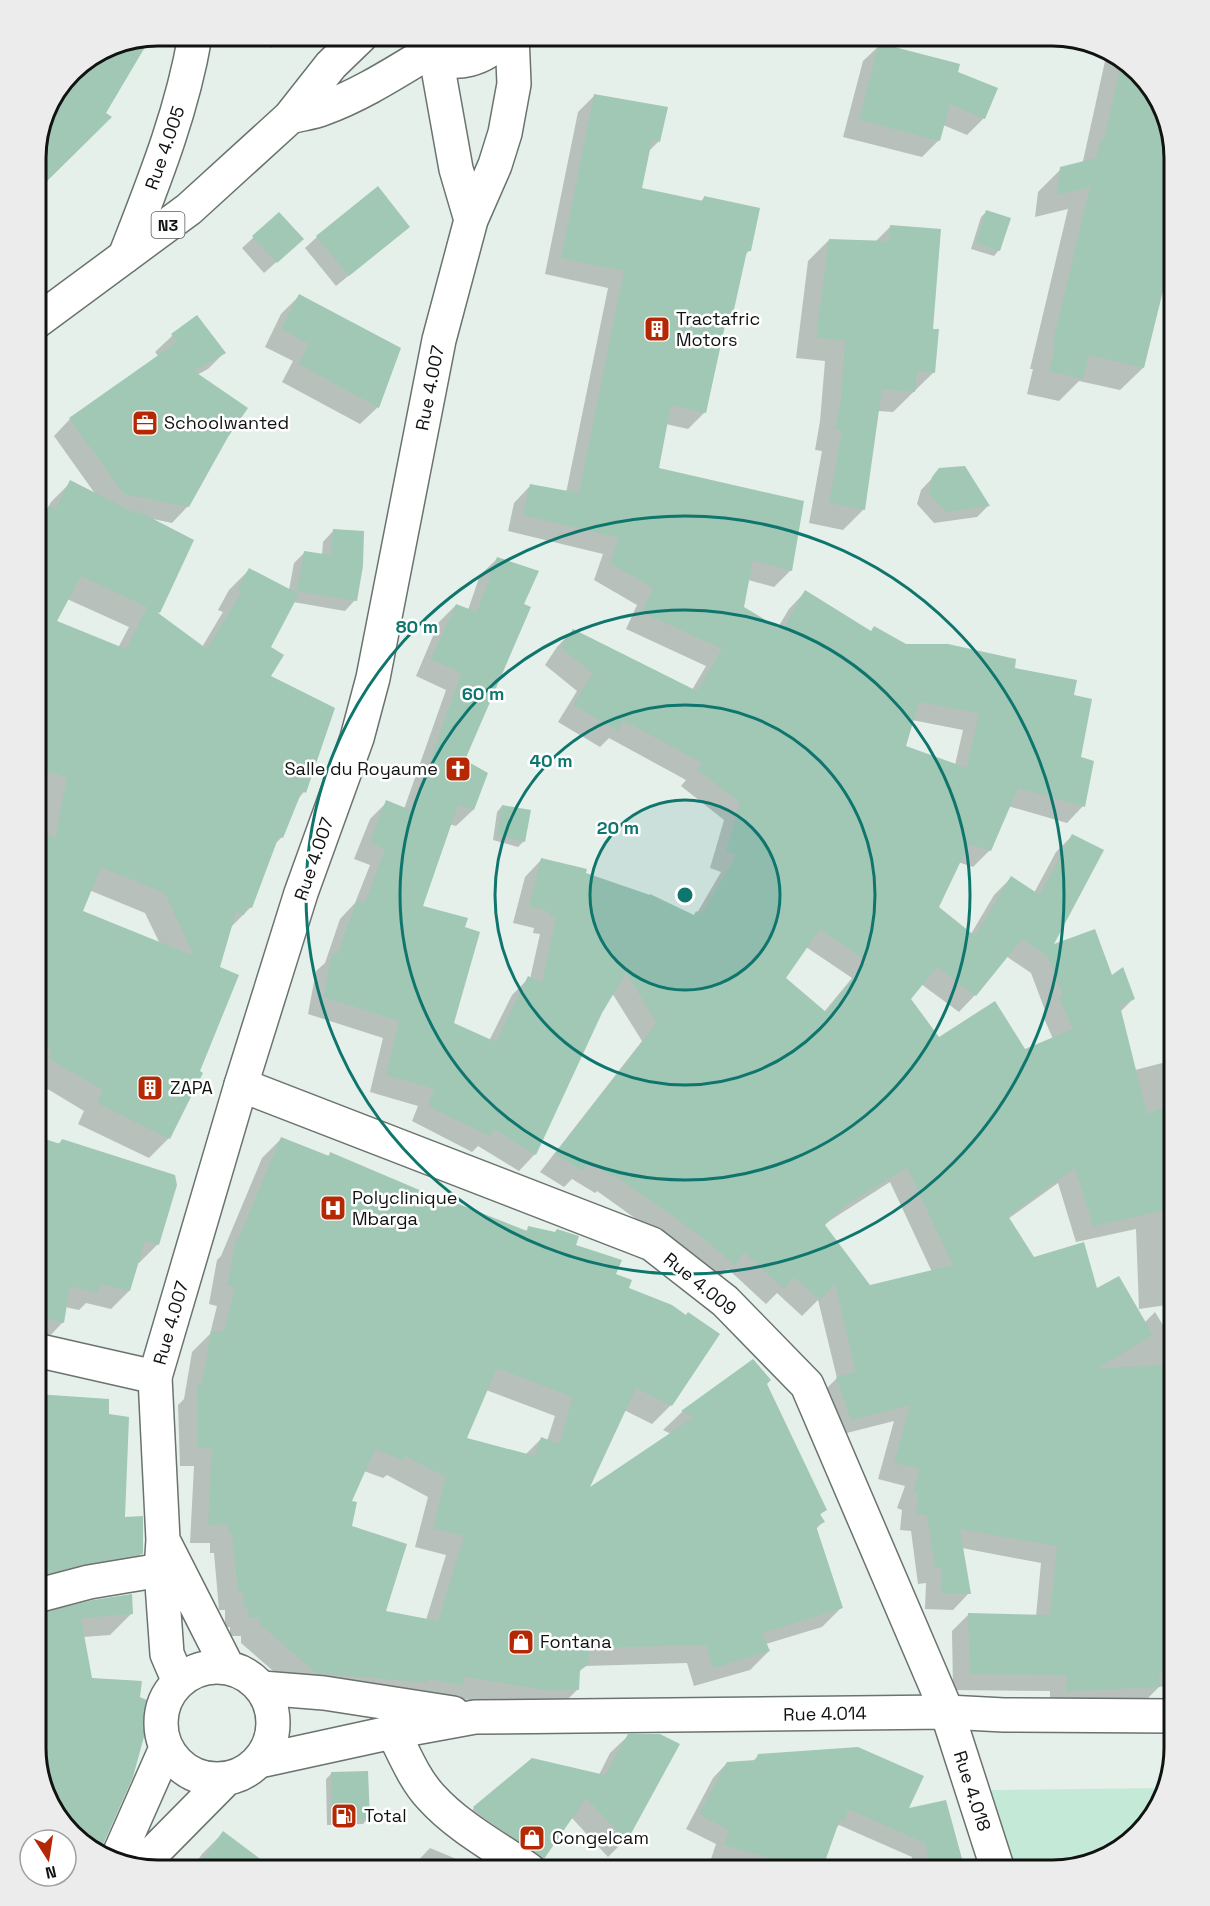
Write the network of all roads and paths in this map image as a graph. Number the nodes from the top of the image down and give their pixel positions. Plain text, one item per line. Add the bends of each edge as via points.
1 (193, 46) edge
2 (350, 46) edge
3 (494, 46) edge
4 (512, 46) edge
5 (431, 48) edge
6 (290, 117) junction
7 (471, 220) junction
8 (125, 256) junction
9 (47, 314) edge
10 (241, 1084) junction
11 (46, 1352) edge
12 (155, 1377) junction
13 (162, 1555) junction
14 (46, 1593) edge
15 (228, 1668) junction
16 (179, 1682) junction
17 (262, 1688) junction
18 (946, 1712) junction
19 (1164, 1716) edge
20 (475, 1717) junction
21 (393, 1732) junction
22 (166, 1748) junction
23 (260, 1761) junction
24 (225, 1780) junction
25 (119, 1853) edge
26 (147, 1859) edge
27 (514, 1859) edge
28 (995, 1860) edge

1 - 8 main road, Rue 4.005 via 171,135
2 - 6 main road, N3
3 - 5 main road via 474,59 458,62 446,61
4 - 7 main road, Rue 4.007 via 514,84 505,133
5 - 6 main road via 388,78 321,110
5 - 7 main road via 456,169
6 - 8 main road, N3 via 189,210
7 - 10 main road, Rue 4.007 via 439,340 373,678 357,738 301,893
8 - 9 main road, N3
10 - 12 main road, Rue 4.007
10 - 18 main road, Rue 4.009 via 652,1244 725,1301 807,1385
11 - 12 main road
12 - 13 main road, Rue 4.007
13 - 14 main road
13 - 15 main road
13 - 16 main road, Rue 4.007 via 167,1654
15 - 16 main road via 211,1667
15 - 17 main road via 247,1675
16 - 22 main road via 162,1713
17 - 20 main road via 324,1692
17 - 23 main road via 271,1705 274,1725 270,1744
18 - 19 main road, Rue 4.014
18 - 20 main road, Rue 4.014
18 - 28 main road, Rue 4.018
20 - 21 main road
21 - 23 main road
21 - 27 main road via 430,1796 453,1818
22 - 24 main road via 190,1773
22 - 25 main road
23 - 24 main road via 244,1774
24 - 26 main road

